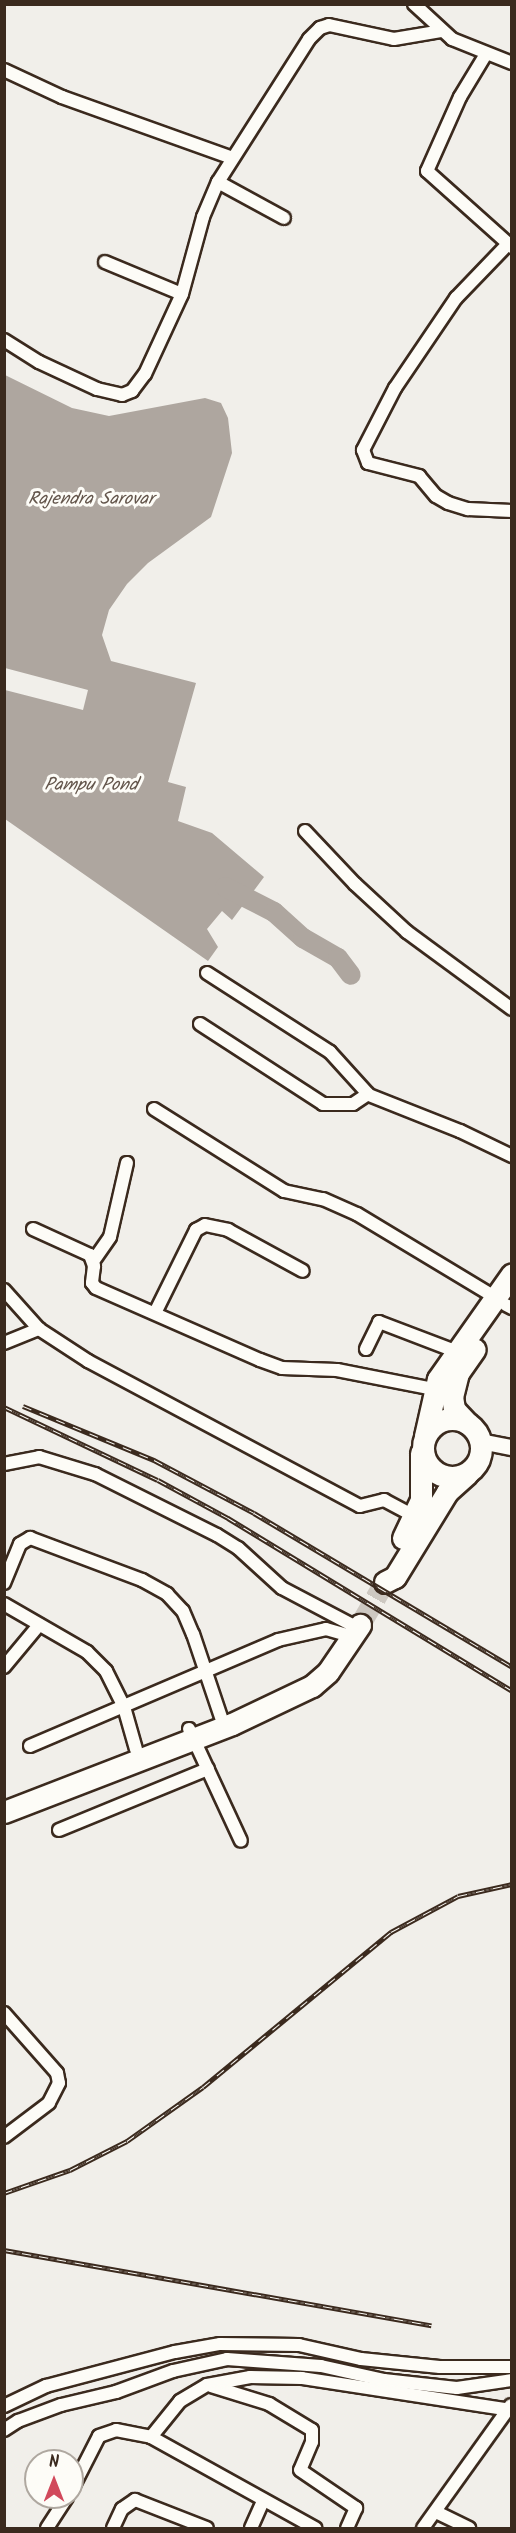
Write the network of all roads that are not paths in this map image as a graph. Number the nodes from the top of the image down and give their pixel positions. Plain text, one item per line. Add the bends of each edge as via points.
1 (414, 4) edge
2 (442, 32) junction
3 (486, 54) junction
4 (512, 63) edge
5 (4, 70) edge
6 (232, 158) junction
7 (218, 182) junction
8 (284, 218) dead end
9 (510, 246) edge
10 (105, 262) dead end
11 (182, 294) junction
12 (4, 340) edge
13 (512, 511) edge
14 (305, 831) dead end
15 (207, 973) dead end
16 (512, 1009) edge
17 (200, 1024) dead end
18 (368, 1094) junction
19 (154, 1109) dead end
20 (512, 1156) edge
21 (127, 1163) dead end
22 (33, 1229) dead end
23 (94, 1260) junction
24 (303, 1271) dead end
25 (512, 1274) edge
26 (4, 1290) edge
27 (506, 1302) edge
28 (155, 1313) junction
29 (39, 1329) junction
30 (4, 1343) edge
31 (366, 1349) dead end
32 (455, 1351) junction
33 (434, 1389) junction
34 (467, 1423) junction
35 (480, 1441) junction
36 (423, 1443) junction
37 (512, 1447) edge
38 (4, 1464) edge
39 (473, 1468) junction
40 (414, 1516) junction
41 (4, 1583) edge
42 (4, 1604) edge
43 (39, 1625) junction
44 (357, 1630) junction
45 (4, 1667) edge
46 (206, 1670) junction
47 (328, 1672) junction
48 (124, 1707) junction
49 (221, 1717) junction
50 (191, 1734) junction
51 (30, 1746) dead end
52 (136, 1749) junction
53 (207, 1769) junction
54 (30, 1797) junction
55 (4, 1801) edge
56 (4, 1812) edge
57 (59, 1830) dead end
58 (241, 1841) dead end
59 (4, 2013) edge
60 (4, 2137) edge
61 (512, 2367) edge
62 (512, 2380) edge
63 (207, 2385) junction
64 (4, 2406) edge
65 (510, 2407) edge
66 (4, 2430) edge
67 (151, 2437) junction
68 (84, 2465) edge
69 (263, 2501) junction
70 (60, 2509) edge
71 (436, 2512) junction
72 (47, 2529) edge
73 (113, 2529) edge
74 (207, 2529) edge
75 (252, 2529) edge
76 (315, 2529) edge
77 (347, 2529) edge
78 (423, 2529) edge
79 (469, 2529) edge

1 - 2 street
2 - 3 street
2 - 6 street via 394,39 329,25 320,28
3 - 4 street
3 - 9 street via 460,97 427,171
5 - 6 street via 62,97
6 - 7 street
7 - 8 street
7 - 11 street via 203,217
9 - 13 street via 456,298 395,388 363,450 368,463 419,476 447,503 468,509
10 - 11 street
11 - 12 street via 138,386 122,395 39,362
14 - 16 street via 407,932
15 - 18 street via 330,1052
17 - 18 street via 323,1104 353,1104
18 - 20 street
19 - 27 street via 284,1191 323,1199 357,1214
21 - 23 street via 110,1237
22 - 23 street
23 - 28 street via 92,1283 96,1288
24 - 28 street via 228,1230 205,1226 196,1230
25 - 27 highway
26 - 29 street
27 - 32 highway
27 - 34 highway via 455,1381 453,1404
28 - 33 street via 282,1368 337,1370
29 - 30 street
29 - 40 street via 88,1361 360,1506 384,1500
31 - 32 street via 379,1322
32 - 33 highway
33 - 36 highway
34 - 35 highway
34 - 36 highway via 454,1419 440,1421
35 - 37 street
35 - 39 highway via 480,1456
36 - 39 highway via 427,1464 438,1474 460,1476
36 - 40 highway via 421,1500
38 - 44 street via 39,1457 95,1474 217,1535 238,1548 282,1588
39 - 40 highway via 447,1492 395,1577 384,1583 386,1571
41 - 46 street via 20,1544 30,1539 142,1580 167,1594 183,1611
42 - 43 street
43 - 45 street
43 - 48 street via 94,1658 106,1671
44 - 46 street via 306,1631
44 - 47 highway
46 - 48 street
46 - 49 street
47 - 49 highway
47 - 50 highway via 312,1686 265,1710
48 - 51 street
48 - 52 street
49 - 50 highway
50 - 52 highway
50 - 53 street
50 - 54 highway
52 - 54 highway
53 - 57 street
53 - 58 street
54 - 55 highway
54 - 56 highway
59 - 60 street via 57,2073 59,2083 49,2103
61 - 64 street via 440,2367 362,2359 299,2345 220,2344 46,2386
62 - 66 street via 457,2388 384,2380 281,2361 227,2359 61,2404
63 - 65 street via 250,2377 302,2378
63 - 67 street via 180,2401
63 - 77 street via 269,2404 312,2430 312,2442 300,2470 356,2508
65 - 71 street
67 - 68 street via 116,2430 99,2436
67 - 69 street
69 - 75 street
69 - 76 street
70 - 72 street
71 - 78 street
71 - 79 street
73 - 74 street via 122,2509 135,2500

